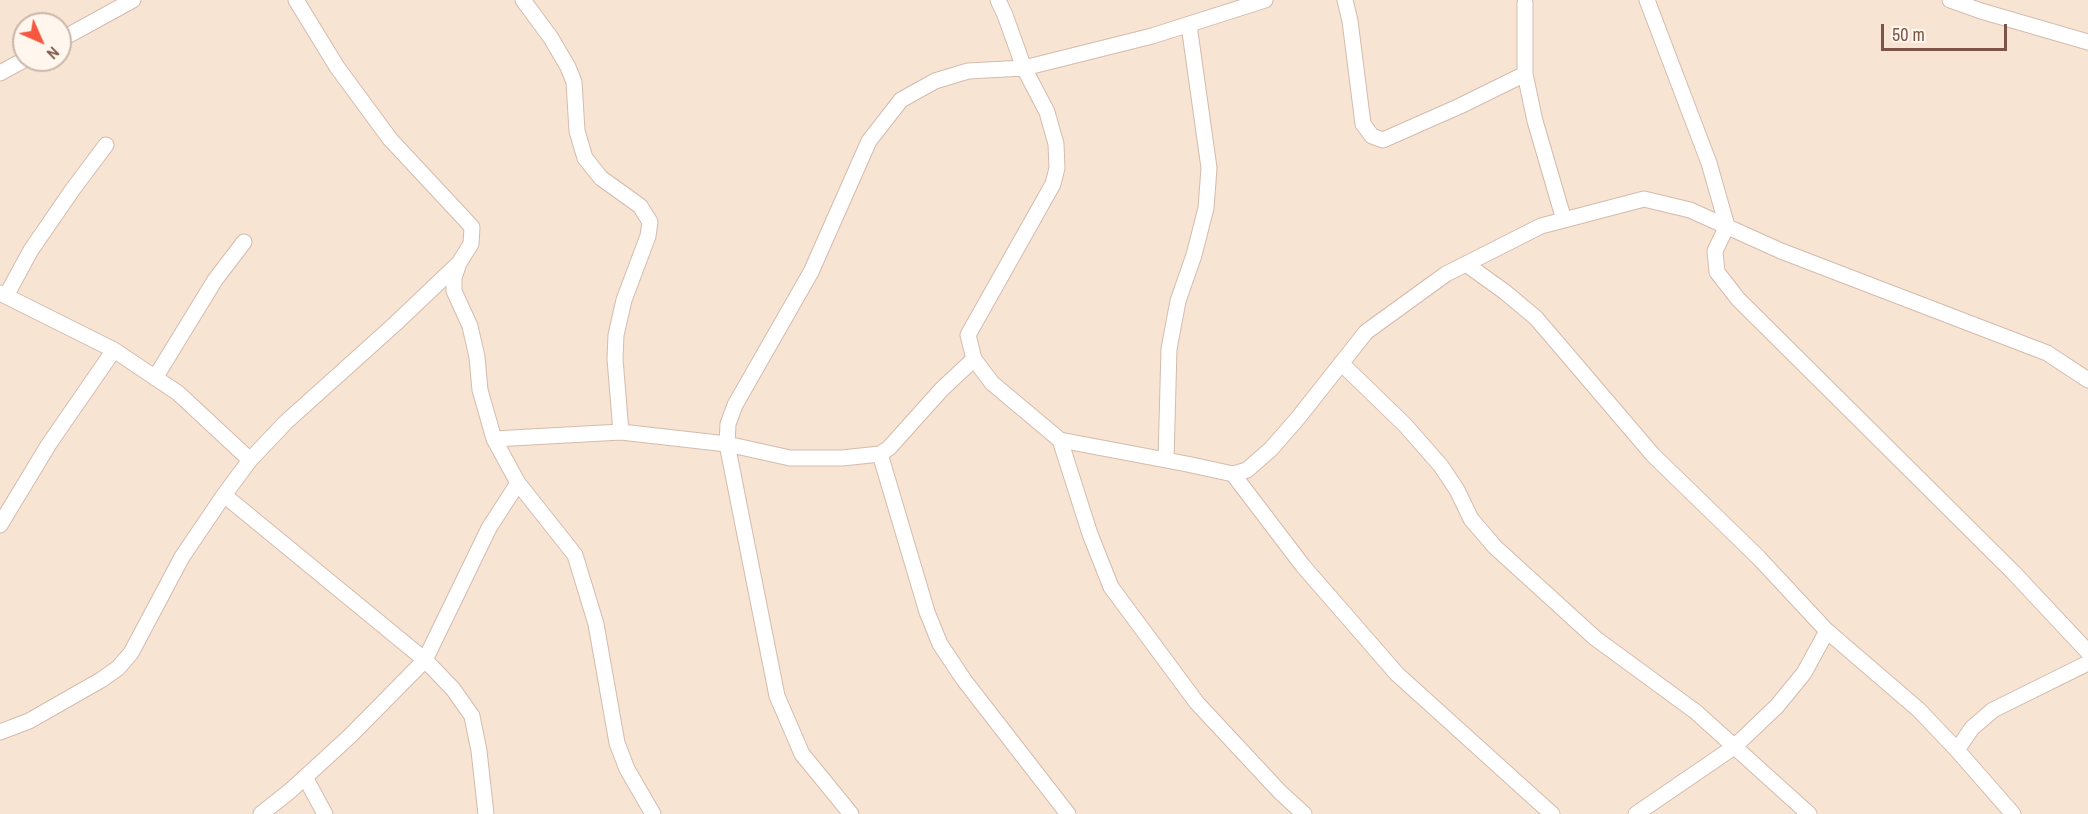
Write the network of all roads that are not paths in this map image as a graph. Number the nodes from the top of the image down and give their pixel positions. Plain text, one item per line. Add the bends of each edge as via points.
1 (133, 0) edge
2 (296, 0) edge
3 (523, 0) edge
4 (998, 0) edge
5 (1265, 0) edge
6 (1345, 0) edge
7 (1647, 0) edge
8 (1950, 0) edge
9 (1525, 3) dead end
10 (1189, 24) junction
11 (72, 33) edge
12 (2088, 42) edge
13 (1024, 68) junction
14 (1525, 74) junction
15 (106, 145) dead end
16 (1564, 220) junction
17 (1727, 226) junction
18 (244, 242) dead end
19 (459, 263) junction
20 (1466, 264) junction
21 (3, 294) edge
22 (114, 350) junction
23 (974, 359) junction
24 (1341, 363) junction
25 (155, 378) junction
26 (2088, 380) edge
27 (621, 432) junction
28 (494, 439) junction
29 (1060, 440) junction
30 (727, 444) junction
31 (880, 454) junction
32 (250, 459) junction
33 (1166, 459) junction
34 (1233, 474) junction
35 (518, 483) junction
36 (224, 495) junction
37 (0, 525) edge
38 (1827, 631) junction
39 (2088, 652) edge
40 (425, 660) junction
41 (2088, 663) edge
42 (0, 732) edge
43 (1734, 747) junction
44 (1957, 750) junction
45 (305, 777) junction
46 (261, 814) edge
47 (325, 814) edge
48 (486, 814) edge
49 (653, 814) edge
50 (851, 814) edge
51 (1068, 814) edge
52 (1304, 814) edge
53 (1552, 814) edge
54 (1636, 814) edge
55 (1809, 814) edge
56 (2013, 814) edge

1 - 11 street
2 - 19 street via 337,68 390,140 472,227 471,244
3 - 27 street via 551,38 574,82 577,131 585,158 601,178 640,206 650,222 616,334
4 - 13 street
5 - 10 street
6 - 14 street via 1363,124 1372,136 1383,140
7 - 17 street via 1709,163
8 - 12 street
9 - 14 street
10 - 13 street
10 - 33 street via 1209,168 1206,208 1178,301 1169,349
13 - 23 street via 1047,112 1056,144 1057,168 1053,184 968,335
13 - 30 street via 968,71 935,81 901,100 869,141 811,272 735,405 728,424
14 - 16 street
15 - 21 street
16 - 17 street via 1644,199 1690,210
16 - 20 street via 1541,226
17 - 26 street via 1812,263 2047,352
17 - 39 street via 1715,251 1716,272 1738,299 2013,572
18 - 25 street via 215,280
19 - 28 street via 454,291 470,326 480,390
19 - 32 street
20 - 24 street via 1366,332
20 - 38 street via 1536,318 1653,455
21 - 22 street
22 - 25 street
22 - 37 street
23 - 29 street via 992,383
23 - 31 street
24 - 34 street via 1271,449 1247,471
24 - 43 street via 1441,466 1471,519 1495,547 1595,638 1696,712
25 - 32 street via 178,393
27 - 28 street
27 - 30 street
28 - 35 street
29 - 33 street
29 - 52 street via 1090,534 1112,586 1197,703
30 - 31 street via 790,458
30 - 50 street via 777,696 802,754
31 - 51 street via 940,644
32 - 36 street
33 - 34 street
34 - 53 street via 1303,566 1397,674
35 - 40 street via 489,528
35 - 49 street via 575,555 596,624 617,743
36 - 40 street
36 - 42 street via 182,557 131,653 118,668 29,721
38 - 43 street via 1804,673 1777,706
38 - 44 street via 1918,710
40 - 45 street
40 - 48 street via 472,716
41 - 44 street via 1993,710
43 - 54 street
43 - 55 street
44 - 56 street
45 - 46 street
45 - 47 street

